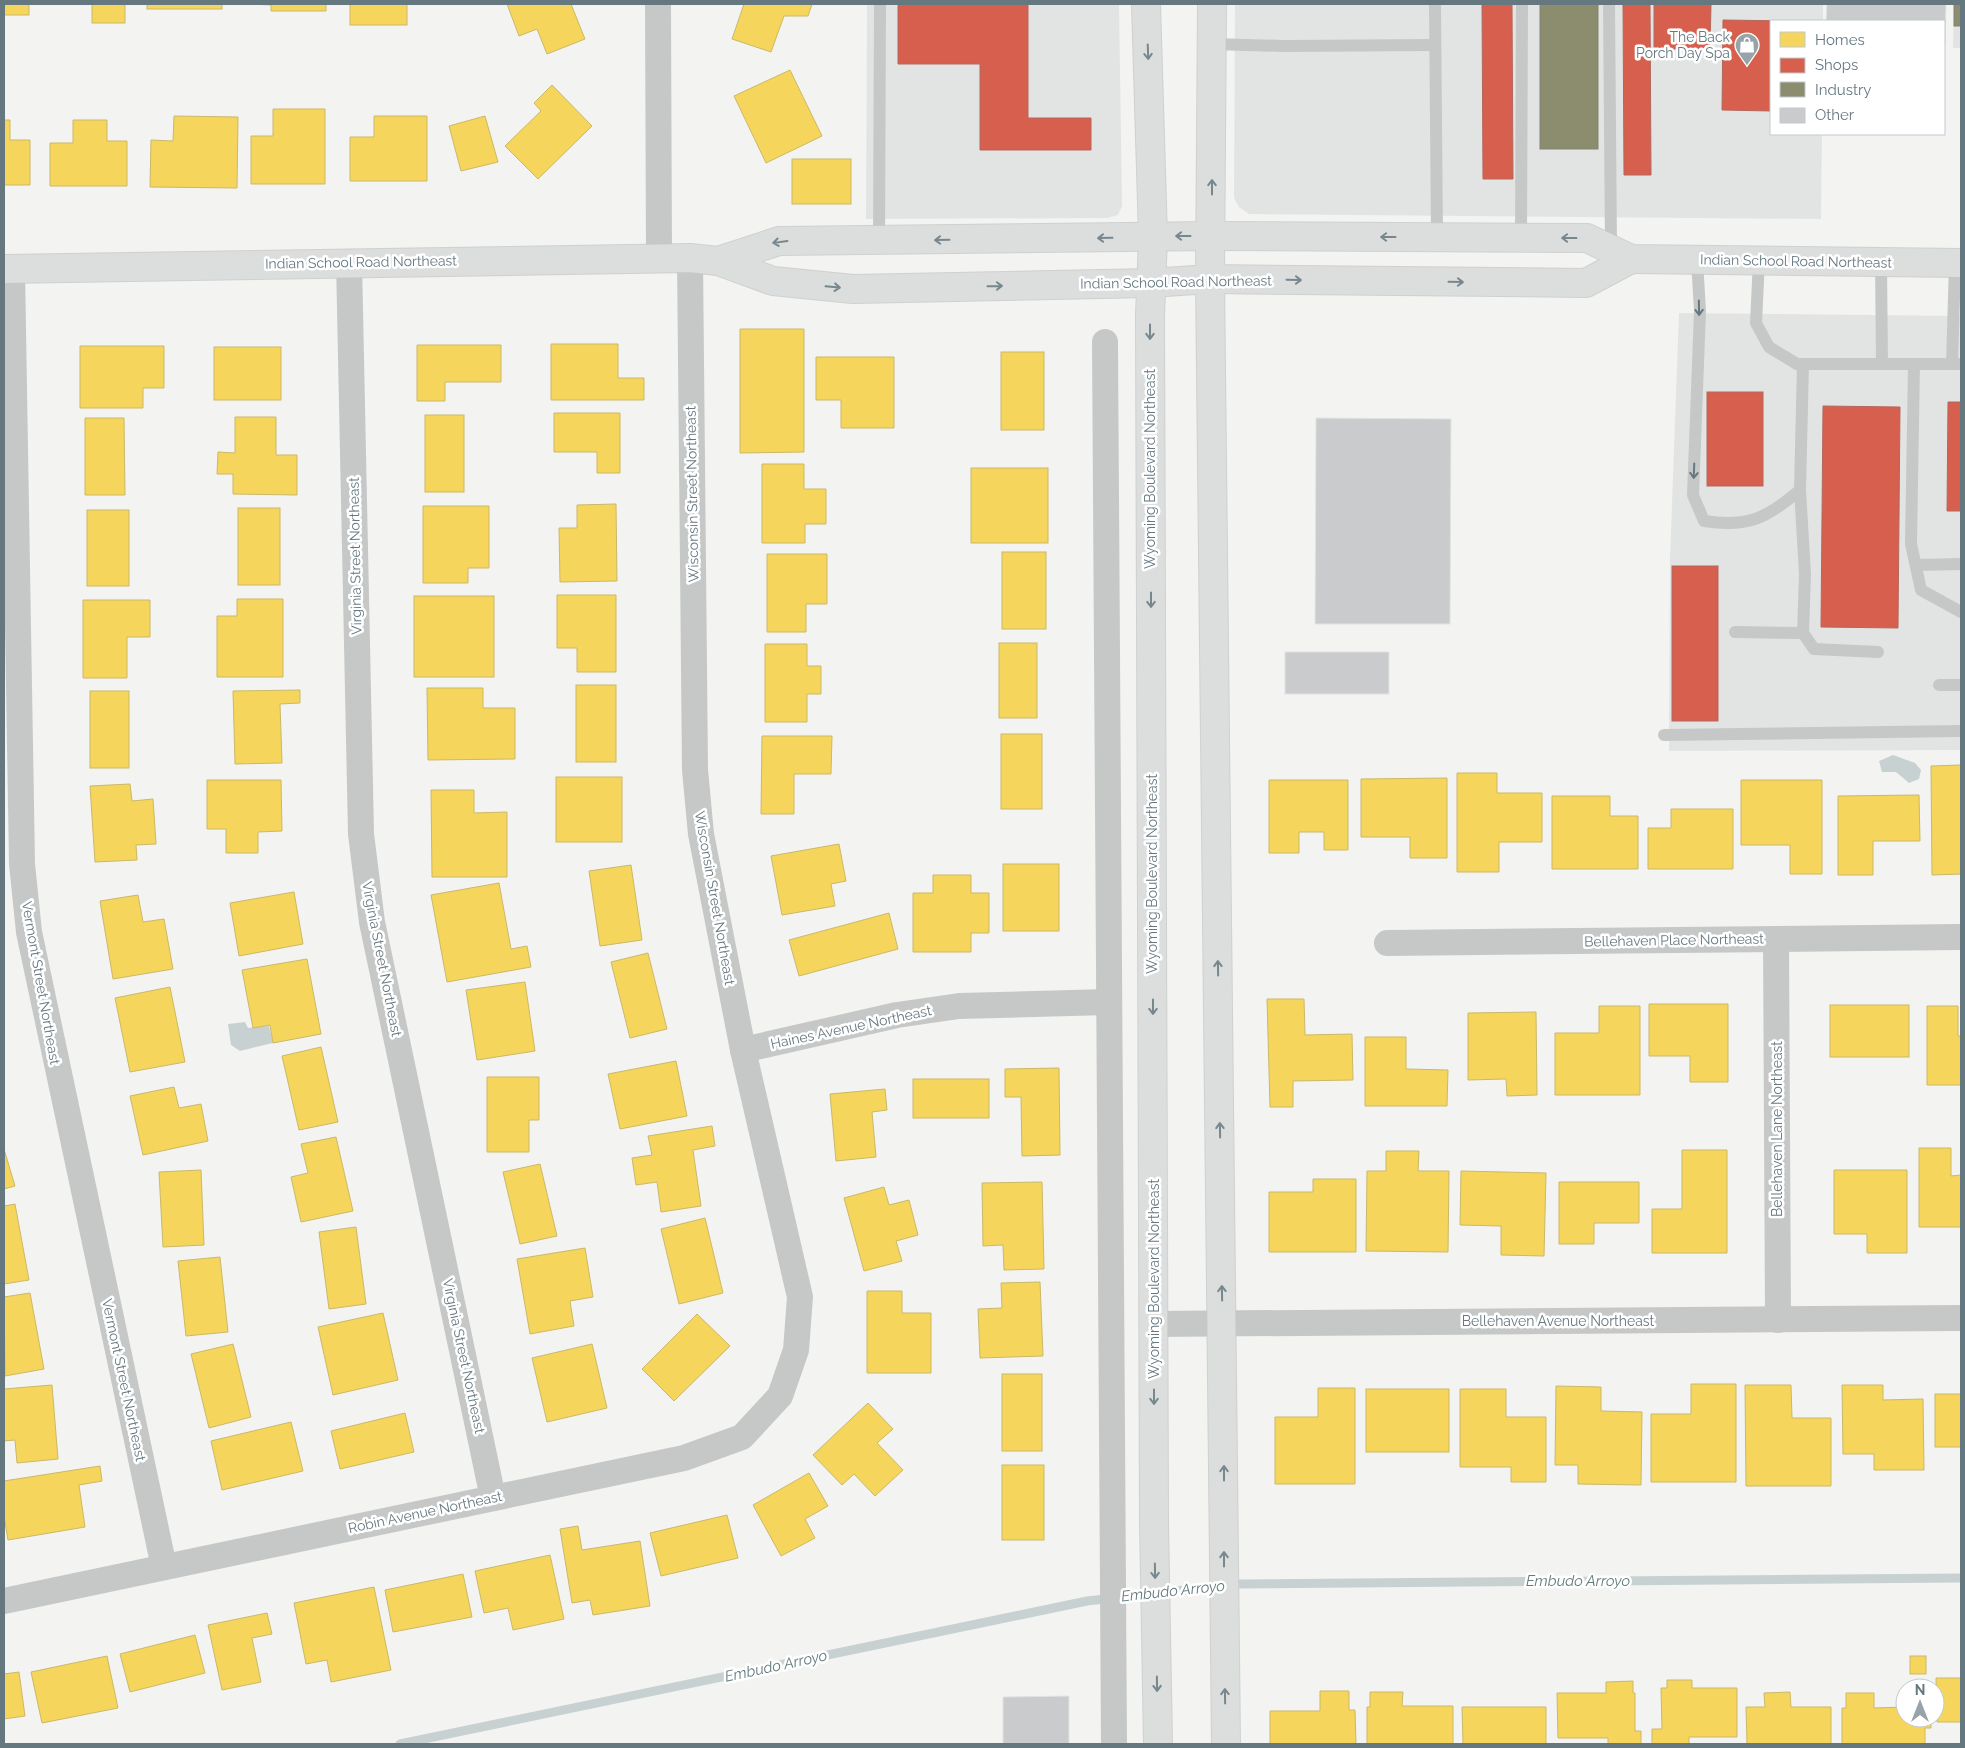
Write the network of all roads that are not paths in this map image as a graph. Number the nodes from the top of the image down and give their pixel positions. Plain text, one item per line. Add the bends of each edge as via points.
1 (658, 4) edge
2 (880, 4) edge
3 (1146, 4) edge
4 (1212, 4) edge
5 (1435, 4) edge
6 (1522, 4) edge
7 (1609, 4) edge
8 (1212, 44) junction
9 (1435, 45) junction
10 (1153, 236) junction
11 (1212, 236) junction
12 (1437, 238) junction
13 (1521, 238) junction
14 (879, 240) junction
15 (1621, 254) junction
16 (658, 258) junction
17 (690, 258) junction
18 (1697, 260) junction
19 (1759, 260) junction
20 (718, 261) junction
21 (349, 262) junction
22 (1881, 262) junction
23 (1958, 263) edge
24 (8, 269) edge
25 (1210, 279) junction
26 (1150, 283) junction
27 (1105, 342) dead end
28 (1803, 364) junction
29 (1882, 364) junction
30 (1914, 364) junction
31 (1957, 364) edge
32 (1800, 490) junction
33 (1961, 564) edge
34 (1916, 565) junction
35 (1961, 612) edge
36 (1735, 632) dead end
37 (1803, 633) junction
38 (1878, 652) dead end
39 (1939, 685) dead end
40 (1961, 686) edge
41 (1961, 731) edge
42 (1664, 735) dead end
43 (1961, 937) edge
44 (1776, 939) junction
45 (1387, 943) dead end
46 (1108, 1002) junction
47 (743, 1050) junction
48 (1961, 1318) edge
49 (1778, 1320) junction
50 (1222, 1322) junction
51 (1154, 1324) junction
52 (796, 1350) joint
53 (493, 1498) junction
54 (164, 1567) junction
55 (4, 1601) edge
56 (1114, 1744) edge
57 (1158, 1744) edge
58 (1226, 1744) edge

1 - 16 street
2 - 14 lane
3 -> 10 main road, Wyoming Boulevard Northeast
4 - 8 main road
5 - 9 lane
6 - 13 lane
7 - 15 lane
8 - 9 lane
11 -> 8 main road
9 - 12 lane
11 -> 10 main road, Indian School Road Northeast
10 -> 14 main road, Indian School Road Northeast
10 - 26 main road, Wyoming Boulevard Northeast
12 -> 11 main road, Indian School Road Northeast
11 - 25 main road
12 - 13 main road, Indian School Road Northeast
15 -> 13 main road, Indian School Road Northeast via 1587,238
14 -> 20 main road, Indian School Road Northeast via 778,241
15 - 18 main road, Indian School Road Northeast
25 -> 15 main road, Indian School Road Northeast via 1586,283
16 - 17 main road, Indian School Road Northeast
16 - 21 main road, Indian School Road Northeast
17 - 20 main road, Indian School Road Northeast
17 - 47 street, Wisconsin Street Northeast via 695,770 701,834
18 - 19 main road, Indian School Road Northeast
18 -> 32 lane via 1700,312 1693,496 1704,521 1730,525 1766,516
19 - 22 main road, Indian School Road Northeast
19 - 28 lane via 1756,323 1769,348
20 -> 26 main road, Indian School Road Northeast via 773,281 853,289
21 - 24 main road, Indian School Road Northeast
21 - 53 street, Virginia Street Northeast via 361,834 372,922
22 - 23 main road, Indian School Road Northeast
22 - 29 lane
23 - 31 lane
24 - 54 street, Vermont Street Northeast via 22,864 29,932
25 - 26 main road, Indian School Road Northeast
50 -> 25 main road
26 -> 51 main road, Wyoming Boulevard Northeast
27 - 46 street
28 - 29 lane
28 - 32 lane
29 - 30 lane
30 - 31 lane
30 - 34 lane via 1911,544
32 - 37 lane via 1805,574
33 - 34 lane
34 - 35 lane via 1921,590
36 - 37 lane
37 - 38 lane via 1814,649
39 - 40 lane
41 - 42 lane
43 - 44 street, Bellehaven Place Northeast
44 - 45 street, Bellehaven Place Northeast
44 - 49 street, Bellehaven Lane Northeast
46 - 47 street, Haines Avenue Northeast via 959,1006 897,1015
46 - 56 street
47 - 52 street, Wisconsin Street Northeast via 800,1297
48 - 49 street, Bellehaven Avenue Northeast
49 - 50 street, Bellehaven Avenue Northeast
50 - 51 street, Bellehaven Avenue Northeast
58 -> 50 main road
51 -> 57 main road, Wyoming Boulevard Northeast
52 - 53 street, Robin Avenue Northeast via 780,1396 742,1437 684,1458
53 - 54 street, Robin Avenue Northeast
54 - 55 street, Robin Avenue Northeast

